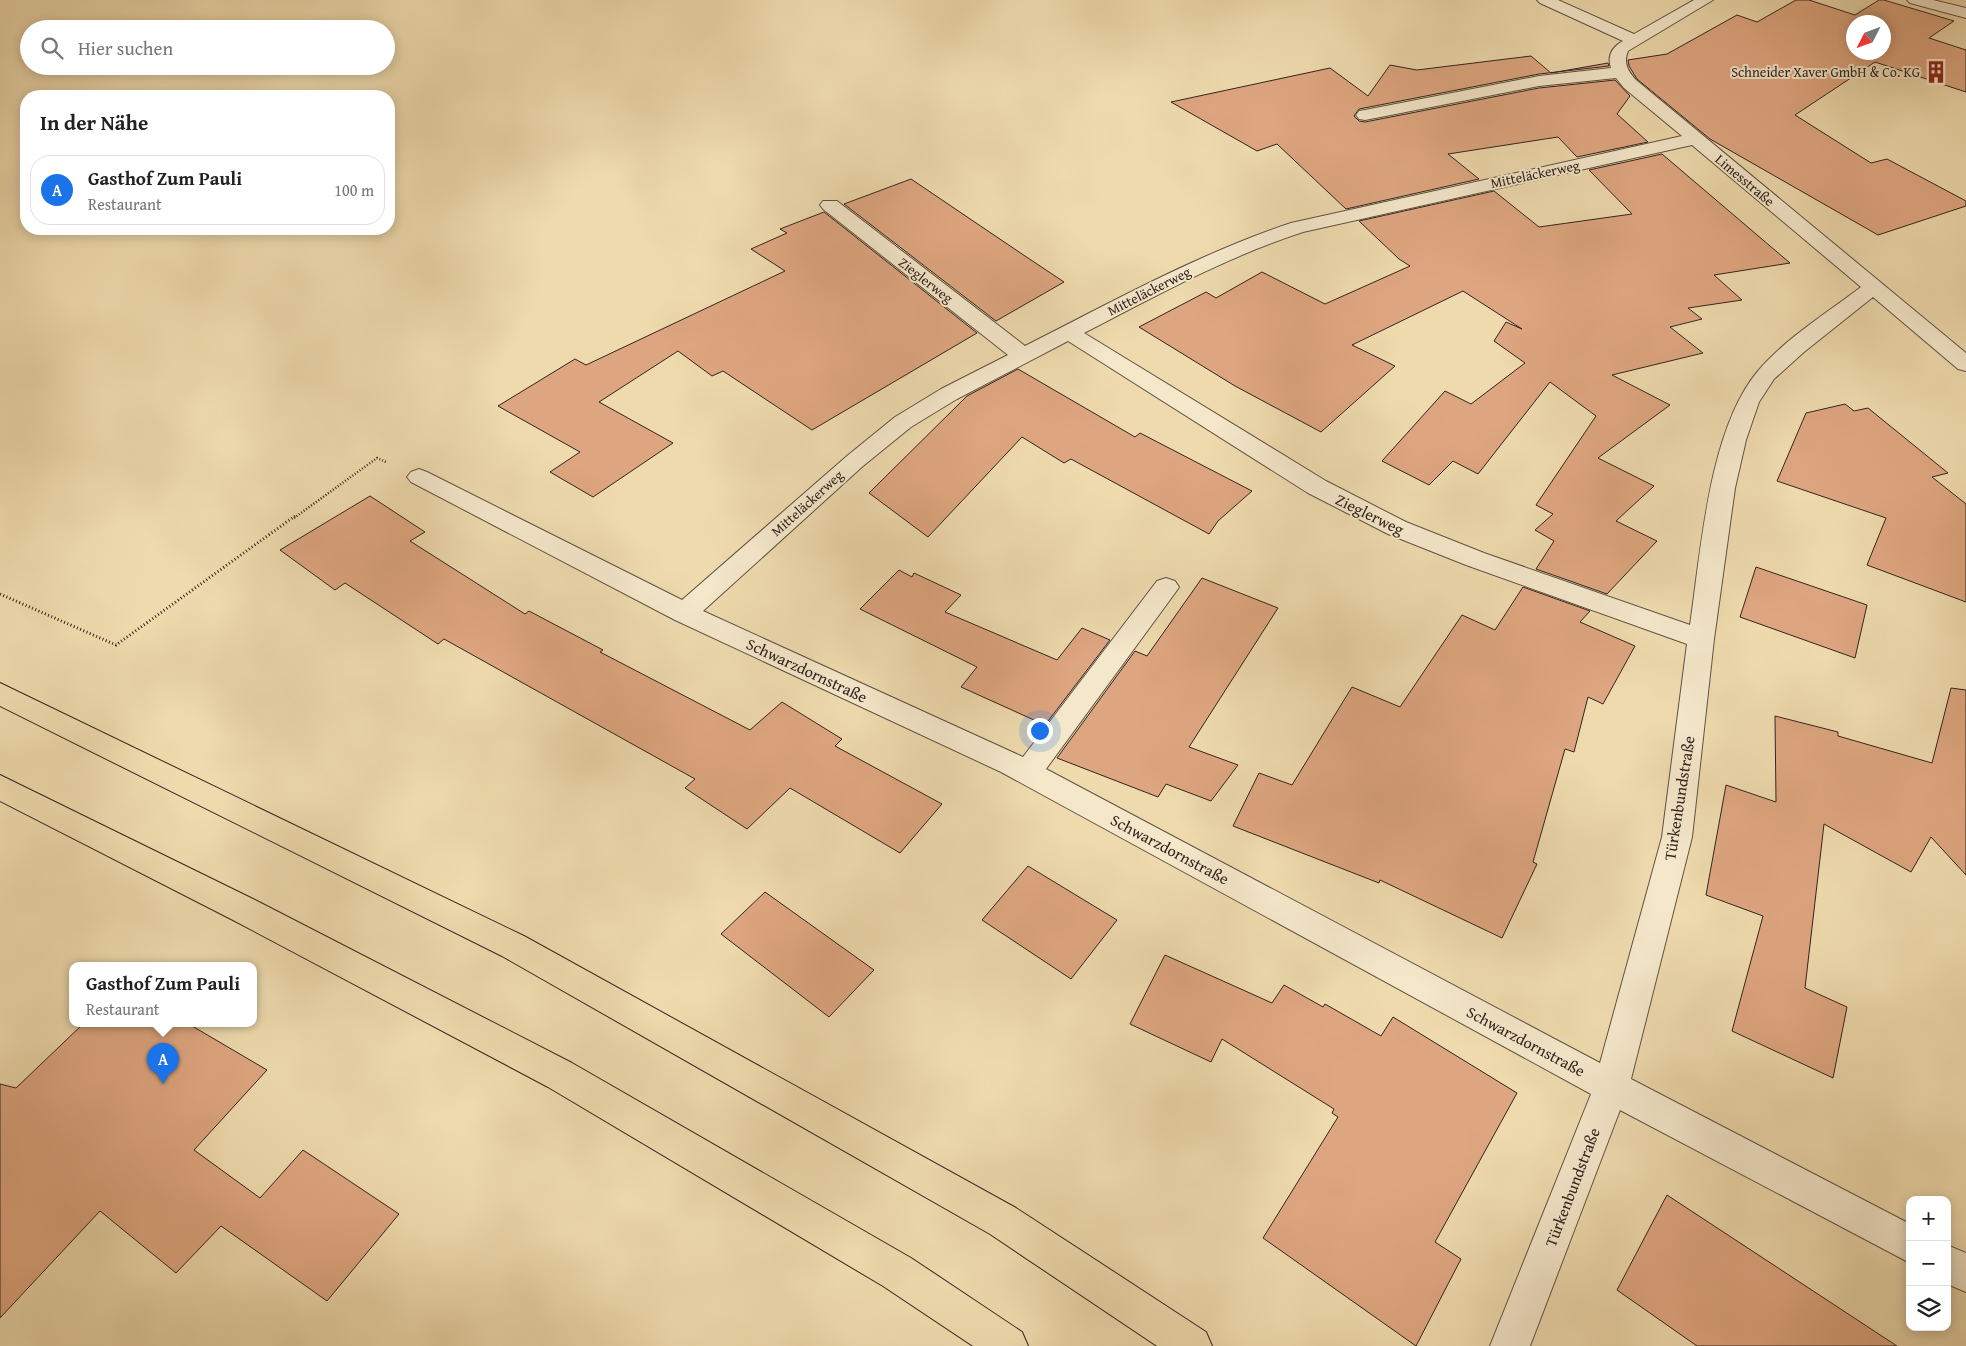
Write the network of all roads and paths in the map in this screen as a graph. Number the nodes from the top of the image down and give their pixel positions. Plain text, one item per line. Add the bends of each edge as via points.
1 (1545, 0) edge
2 (1705, 0) edge
3 (1914, 0) edge
4 (1966, 13) edge
5 (1634, 40) junction
6 (1621, 72) junction
7 (1365, 115) dead end
8 (1695, 139) junction
9 (830, 205) dead end
10 (1874, 287) junction
11 (1068, 332) junction
12 (1022, 355) junction
13 (1966, 364) edge
14 (419, 477) joint
15 (1166, 587) dead end
16 (0, 594) edge
17 (684, 613) junction
18 (1701, 639) junction
19 (0, 694) edge
20 (1027, 773) junction
21 (0, 787) edge
22 (1611, 1087) junction
23 (1906, 1242) edge
24 (1951, 1266) edge
25 (1966, 1273) edge
26 (1008, 1346) edge
27 (1192, 1346) edge
28 (1510, 1346) edge

1 - 5 street
2 - 5 street
3 - 4 street
5 - 6 street via 1617,56
6 - 7 street via 1539,81
6 - 8 street, Limesstraße via 1630,84
8 - 10 street, Limesstraße
8 - 11 street, Mitteläckerweg via 1298,227 1250,243 1188,271
9 - 12 street, Zieglerweg
10 - 13 street, Limesstraße
10 - 18 street, Türkenbundstraße via 1796,347 1766,375 1748,402 1734,440 1723,488
11 - 12 street, Mitteläckerweg
11 - 18 street, Zieglerweg via 1316,487 1397,528
12 - 17 street, Mitteläckerweg via 903,422 854,461
14 - 16 path via 377,458 116,645
14 - 17 street, Schwarzdornstraße
15 - 20 street
17 - 20 street, Schwarzdornstraße
18 - 22 street, Türkenbundstraße via 1676,837
19 - 27 highway via 513,946 1003,1220
20 - 22 street, Schwarzdornstraße
21 - 26 highway via 560,1075 897,1272
22 - 23 street, Schwarzdornstraße
22 - 28 street, Türkenbundstraße
24 - 25 street

